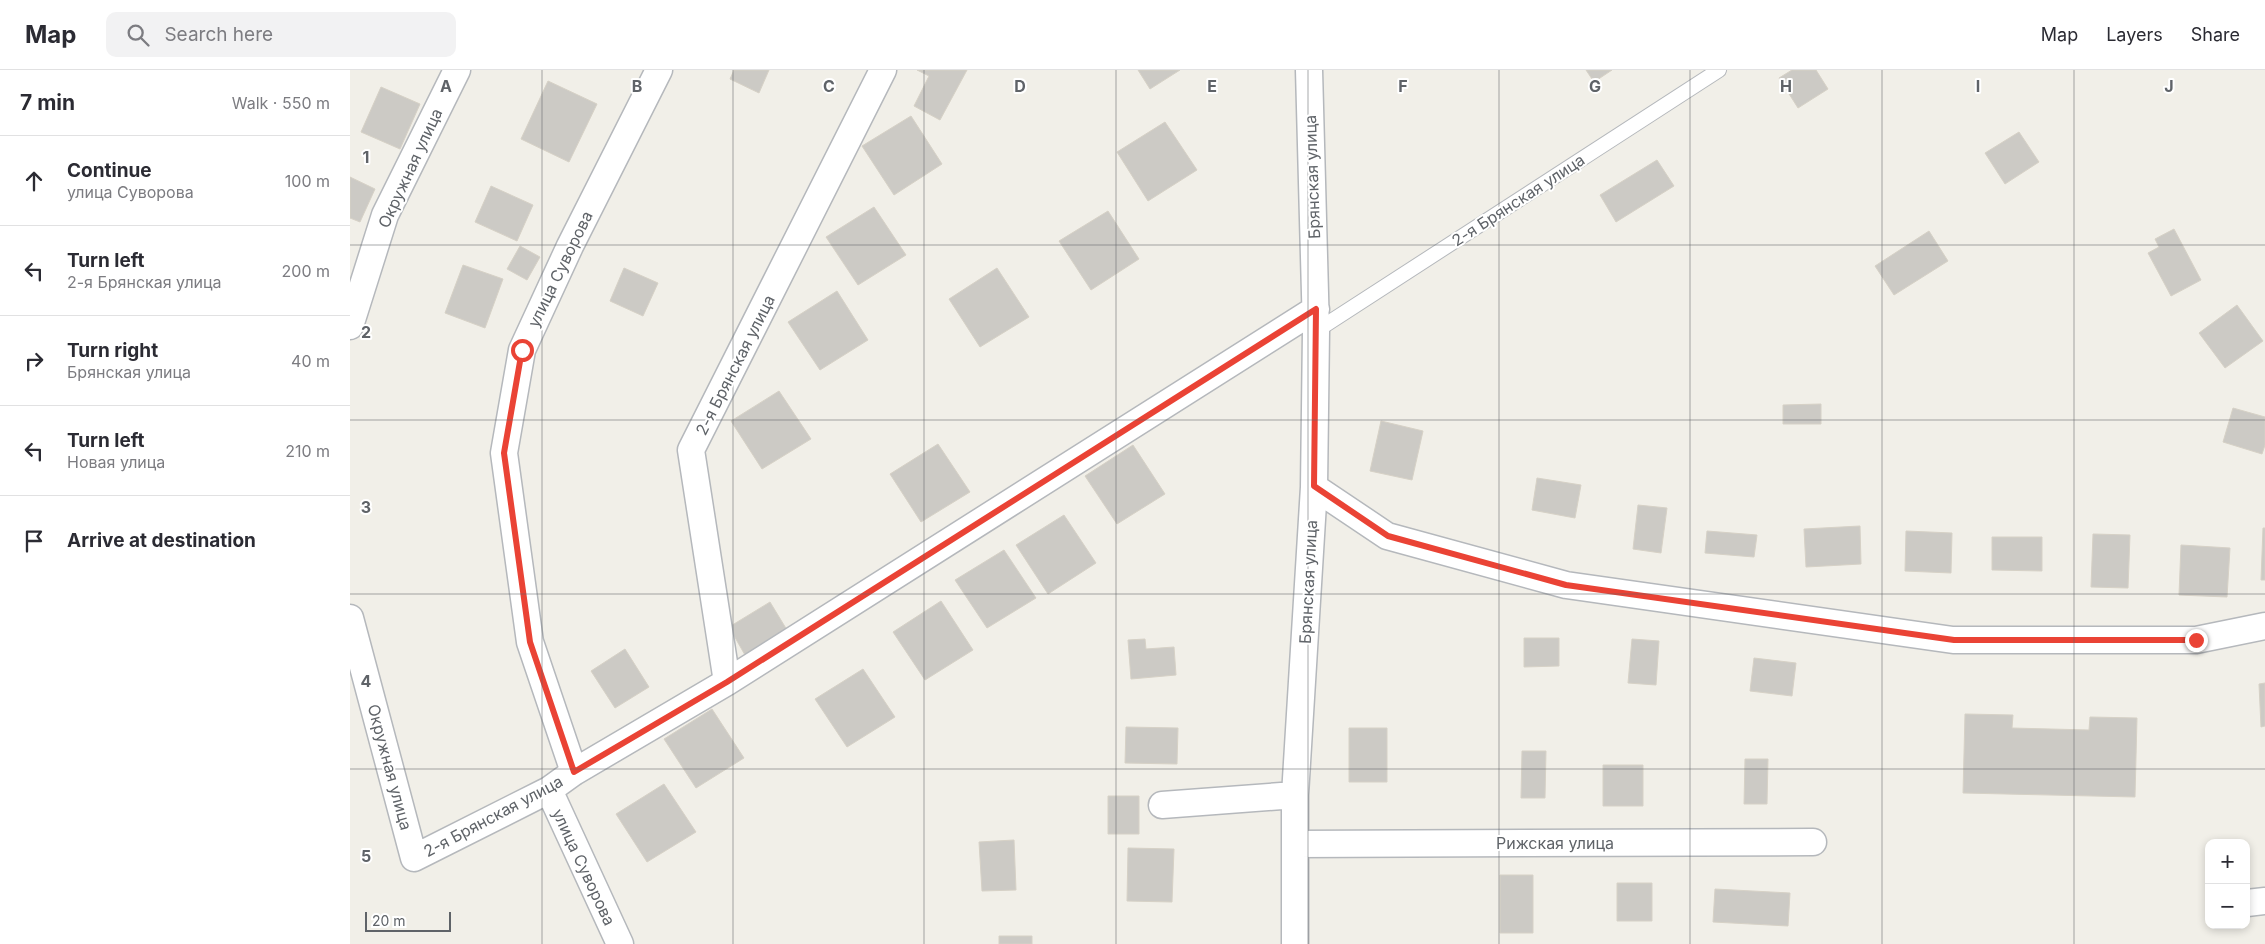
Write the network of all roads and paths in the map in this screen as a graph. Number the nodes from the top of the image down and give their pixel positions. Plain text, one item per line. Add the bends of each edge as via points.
1 (457, 70) edge
2 (659, 70) edge
3 (883, 70) edge
4 (1309, 70) edge
5 (1719, 70) edge
6 (1316, 320) junction
7 (350, 326) edge
8 (1314, 486) junction
9 (350, 618) edge
10 (2265, 626) edge
11 (727, 682) junction
12 (574, 772) junction
13 (549, 790) junction
14 (1296, 795) junction
15 (1162, 806) dead end
16 (1813, 842) dead end
17 (1296, 844) junction
18 (414, 858) joint
19 (2265, 901) edge
20 (2250, 903) edge
21 (620, 944) edge
22 (1295, 944) edge

1 - 7 street, Окружная улица via 385,215
2 - 12 street, улица Суворова via 570,246 522,350 504,453 530,642
3 - 11 street, 2-я Брянская улица via 691,450
4 - 6 street, Брянская улица
5 - 6 lane, 2-я Брянская улица
6 - 8 street, Брянская улица
6 - 11 street, 2-я Брянская улица
8 - 10 street via 1388,536 1566,585 1954,640 2196,640
8 - 14 street, Брянская улица
9 - 18 street, Окружная улица
11 - 12 street, 2-я Брянская улица
12 - 13 street, 2-я Брянская улица
13 - 18 street, 2-я Брянская улица
13 - 21 street, улица Суворова
14 - 15 street
14 - 17 street, Брянская улица
16 - 17 street, Рижская улица
17 - 22 street, Брянская улица
19 - 20 street

